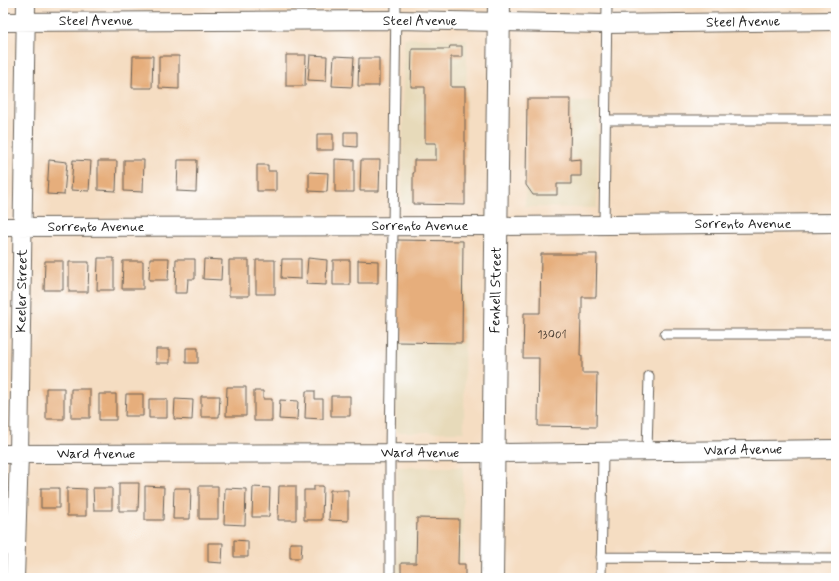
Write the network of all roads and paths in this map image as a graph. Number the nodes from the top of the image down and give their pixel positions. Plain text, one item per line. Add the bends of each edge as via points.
1 (26, 3) edge
2 (607, 3) edge
3 (396, 12) edge
4 (499, 12) edge
5 (836, 21) edge
6 (3, 22) edge
7 (26, 22) junction
8 (606, 24) junction
9 (605, 120) junction
10 (836, 120) edge
11 (836, 223) edge
12 (393, 225) junction
13 (604, 225) junction
14 (497, 226) junction
15 (3, 227) edge
16 (23, 227) junction
17 (665, 334) dead end
18 (836, 334) edge
19 (649, 376) dead end
20 (836, 449) edge
21 (647, 451) junction
22 (603, 452) junction
23 (390, 453) junction
24 (493, 453) junction
25 (11, 454) edge
26 (601, 557) junction
27 (836, 558) edge
28 (15, 578) edge
29 (390, 578) edge
30 (492, 578) edge
31 (601, 578) edge

1 - 7 street, Keeler Street
2 - 8 lane
3 - 4 street, Steel Avenue
3 - 7 street, Steel Avenue
3 - 12 lane
4 - 8 street, Steel Avenue
4 - 14 street, Fenkell Street
5 - 8 street, Steel Avenue
6 - 7 street, Steel Avenue
7 - 16 street, Keeler Street
8 - 9 lane
9 - 10 lane
9 - 13 lane
11 - 13 street, Sorrento Avenue
12 - 14 street, Sorrento Avenue
12 - 16 street, Sorrento Avenue
12 - 23 lane
13 - 14 street, Sorrento Avenue
14 - 24 street, Fenkell Street
15 - 16 street, Sorrento Avenue
16 - 25 street, Keeler Street
17 - 18 lane
19 - 21 lane
20 - 21 street, Ward Avenue
21 - 22 street, Ward Avenue
22 - 24 street, Ward Avenue
22 - 26 lane
23 - 24 street, Ward Avenue
23 - 25 street, Ward Avenue
23 - 29 lane
24 - 30 street, Fenkell Street
25 - 28 street, Keeler Street
26 - 27 lane
26 - 31 lane

